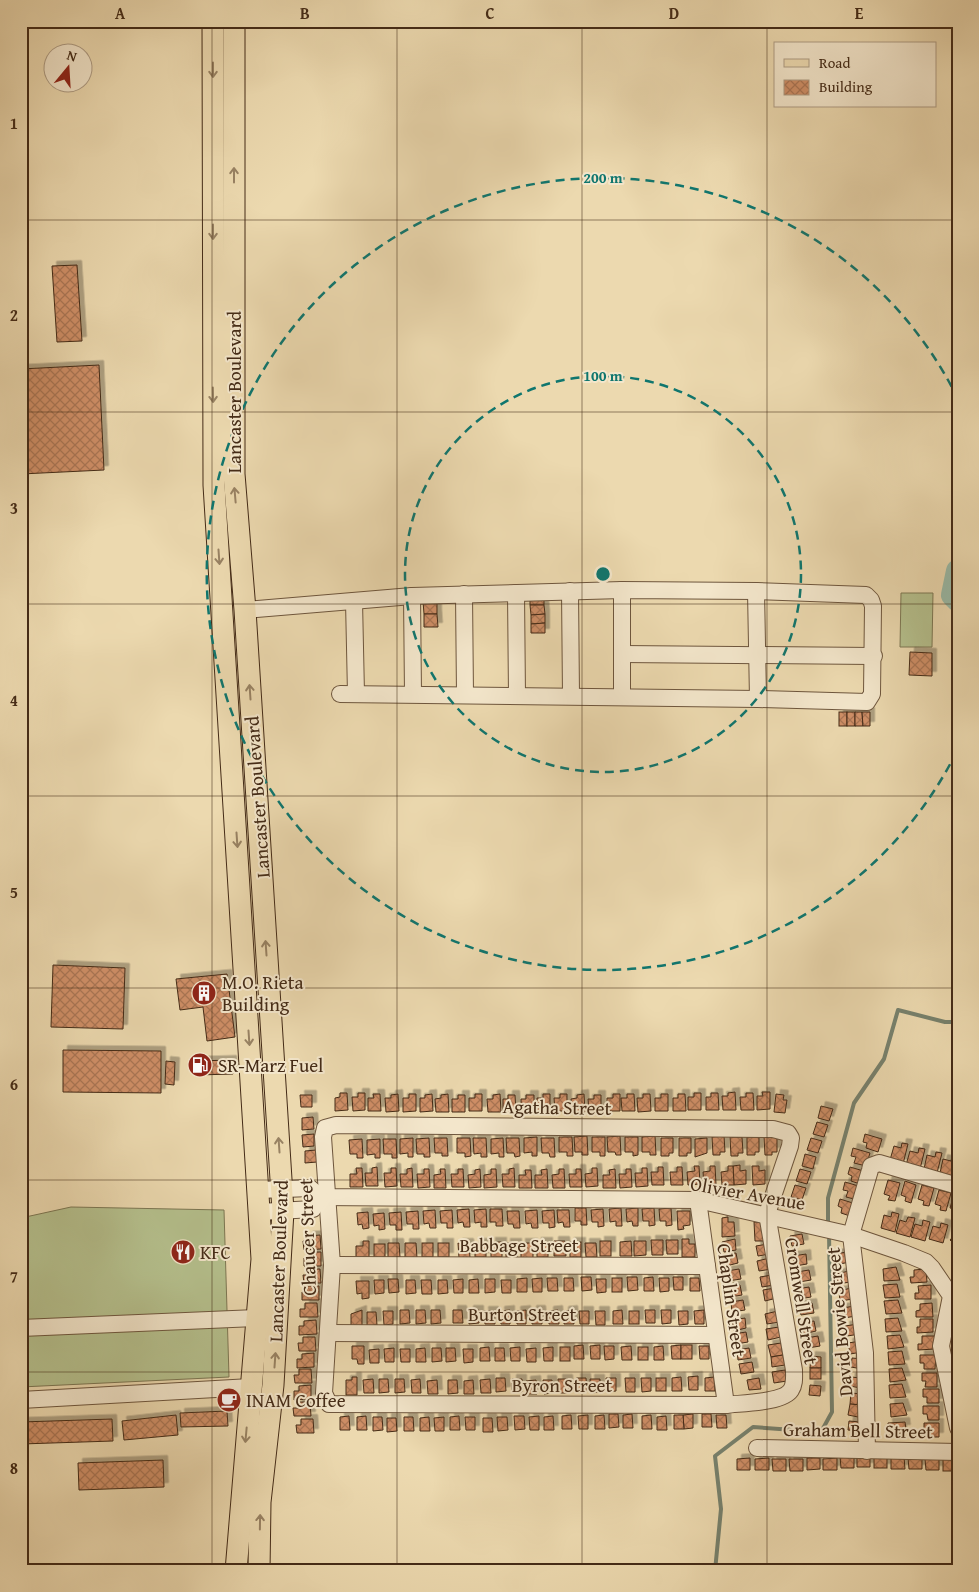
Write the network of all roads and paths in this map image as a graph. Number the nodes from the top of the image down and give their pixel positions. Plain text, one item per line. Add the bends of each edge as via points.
1 (213, 21) edge
2 (234, 21) edge
3 (622, 590) junction
4 (756, 590) junction
5 (570, 591) junction
6 (516, 593) junction
7 (464, 594) junction
8 (412, 596) junction
9 (354, 601) junction
10 (244, 610) junction
11 (622, 654) junction
12 (756, 655) junction
13 (874, 656) junction
14 (412, 694) junction
15 (465, 695) junction
16 (517, 696) junction
17 (571, 696) junction
18 (622, 697) junction
19 (758, 698) junction
20 (258, 810) junction
21 (235, 812) junction
22 (325, 1128) joint
23 (788, 1133) joint
24 (958, 1186) edge
25 (282, 1189) junction
26 (258, 1190) junction
27 (323, 1197) junction
28 (698, 1200) junction
29 (283, 1211) junction
30 (260, 1212) junction
31 (767, 1214) junction
32 (845, 1233) junction
33 (332, 1265) junction
34 (707, 1266) junction
35 (955, 1296) edge
36 (257, 1318) junction
37 (21, 1328) edge
38 (328, 1334) junction
39 (716, 1335) junction
40 (251, 1387) junction
41 (791, 1390) joint
42 (21, 1400) edge
43 (329, 1404) joint
44 (726, 1405) junction
45 (958, 1428) edge
46 (757, 1448) dead end
47 (867, 1451) junction
48 (958, 1452) edge
49 (236, 1571) edge
50 (259, 1571) edge

1 -> 21 main road, Lancaster Boulevard via 214,485
10 -> 2 main road, Lancaster Boulevard via 234,474
3 - 4 street
3 - 5 street
3 - 11 street
4 - 12 street
4 - 13 street via 866,596 873,606
5 - 6 street
5 - 17 street
6 - 7 street
6 - 16 street
7 - 8 street
7 - 15 street
8 - 9 street
8 - 14 street
9 - 10 street
9 - 14 street via 348,694
20 -> 10 main road, Lancaster Boulevard
11 - 12 street
11 - 18 street
12 - 13 street
12 - 19 street
13 - 19 street via 872,694 867,702
14 - 15 street
15 - 16 street
16 - 17 street
17 - 18 street
18 - 19 street
20 - 21 main road
25 -> 20 main road, Lancaster Boulevard
21 -> 26 main road, Lancaster Boulevard
22 - 23 street, Agatha Street via 336,1125 773,1129
22 - 27 street, Chaucer Street
23 - 31 street, Cromwell Street via 790,1146
24 - 32 street, David Bowie Street via 875,1164
25 - 26 street, Olivier Avenue
25 - 27 street, Olivier Avenue via 310,1188
25 - 29 main road, Lancaster Boulevard
26 - 30 main road, Lancaster Boulevard
27 - 28 street, Olivier Avenue
27 - 29 street via 314,1209
27 - 33 street, Chaucer Street
28 - 31 street, Olivier Avenue
28 - 34 street, Chaplin Street
29 - 30 street
50 -> 29 main road, Lancaster Boulevard via 260,1502 273,1385
30 - 36 main road, Lancaster Boulevard via 262,1259
31 - 32 street, Olivier Avenue
31 - 41 street, Cromwell Street via 794,1370
32 - 35 street, Olivier Avenue via 926,1262
32 - 47 street, David Bowie Street via 865,1353
33 - 34 street, Babbage Street
33 - 38 street, Chaucer Street
34 - 39 street, Chaplin Street
35 - 45 street, Olivier Avenue via 941,1346
36 - 37 street
36 - 40 main road, Lancaster Boulevard
38 - 39 street, Burton Street
38 - 43 street, Chaucer Street via 324,1393
39 - 44 street, Chaplin Street
40 - 42 street
40 -> 49 main road, Lancaster Boulevard
41 - 44 street, Byron Street via 776,1399
43 - 44 street, Byron Street
46 - 47 street, Graham Bell Street
47 - 48 street, Graham Bell Street

